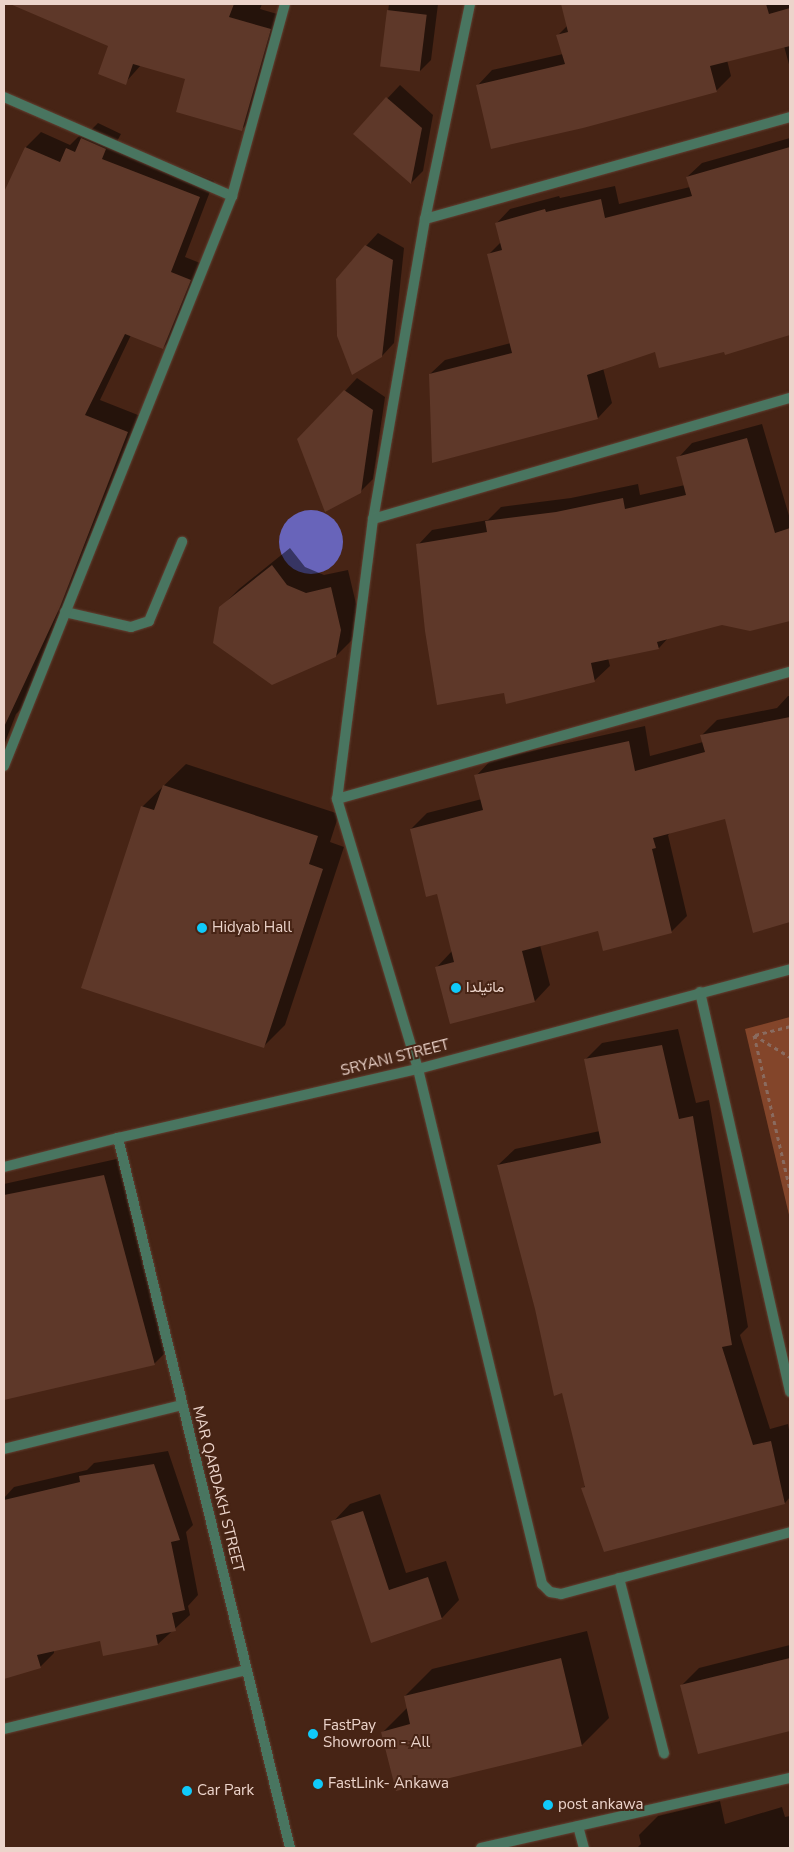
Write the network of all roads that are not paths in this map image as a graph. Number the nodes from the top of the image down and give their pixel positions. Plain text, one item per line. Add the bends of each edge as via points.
1 (284, 4) edge
2 (470, 4) edge
3 (4, 97) edge
4 (790, 117) edge
5 (232, 196) junction
6 (424, 219) junction
7 (790, 398) edge
8 (373, 519) junction
9 (182, 542) dead end
10 (65, 612) junction
11 (790, 672) edge
12 (4, 766) edge
13 (337, 799) junction
14 (790, 969) edge
15 (700, 992) junction
16 (418, 1070) junction
17 (118, 1138) junction
18 (4, 1167) edge
19 (790, 1392) edge
20 (182, 1405) junction
21 (4, 1449) edge
22 (790, 1532) edge
23 (619, 1578) junction
24 (246, 1670) junction
25 (4, 1729) edge
26 (664, 1753) dead end
27 (790, 1778) edge
28 (578, 1826) junction
29 (290, 1848) edge
30 (481, 1848) edge
31 (584, 1848) edge

1 - 5 street
2 - 6 street
3 - 5 street
4 - 6 street
5 - 10 street
6 - 8 street
7 - 8 street
8 - 13 street
9 - 10 street via 148,621 131,627
10 - 12 street
11 - 13 street
13 - 16 street
14 - 15 street, SRYANI STREET
15 - 16 street, SRYANI STREET
15 - 19 street
16 - 17 street, SRYANI STREET
16 - 23 street via 542,1584 550,1592 561,1594
17 - 18 street, SRYANI STREET
17 - 20 street, MAR QARDAKH STREET
20 - 21 street
20 - 24 street, MAR QARDAKH STREET
22 - 23 street
23 - 26 street
24 - 25 street
24 - 29 street, MAR QARDAKH STREET
27 - 28 street
28 - 30 street
28 - 31 street

